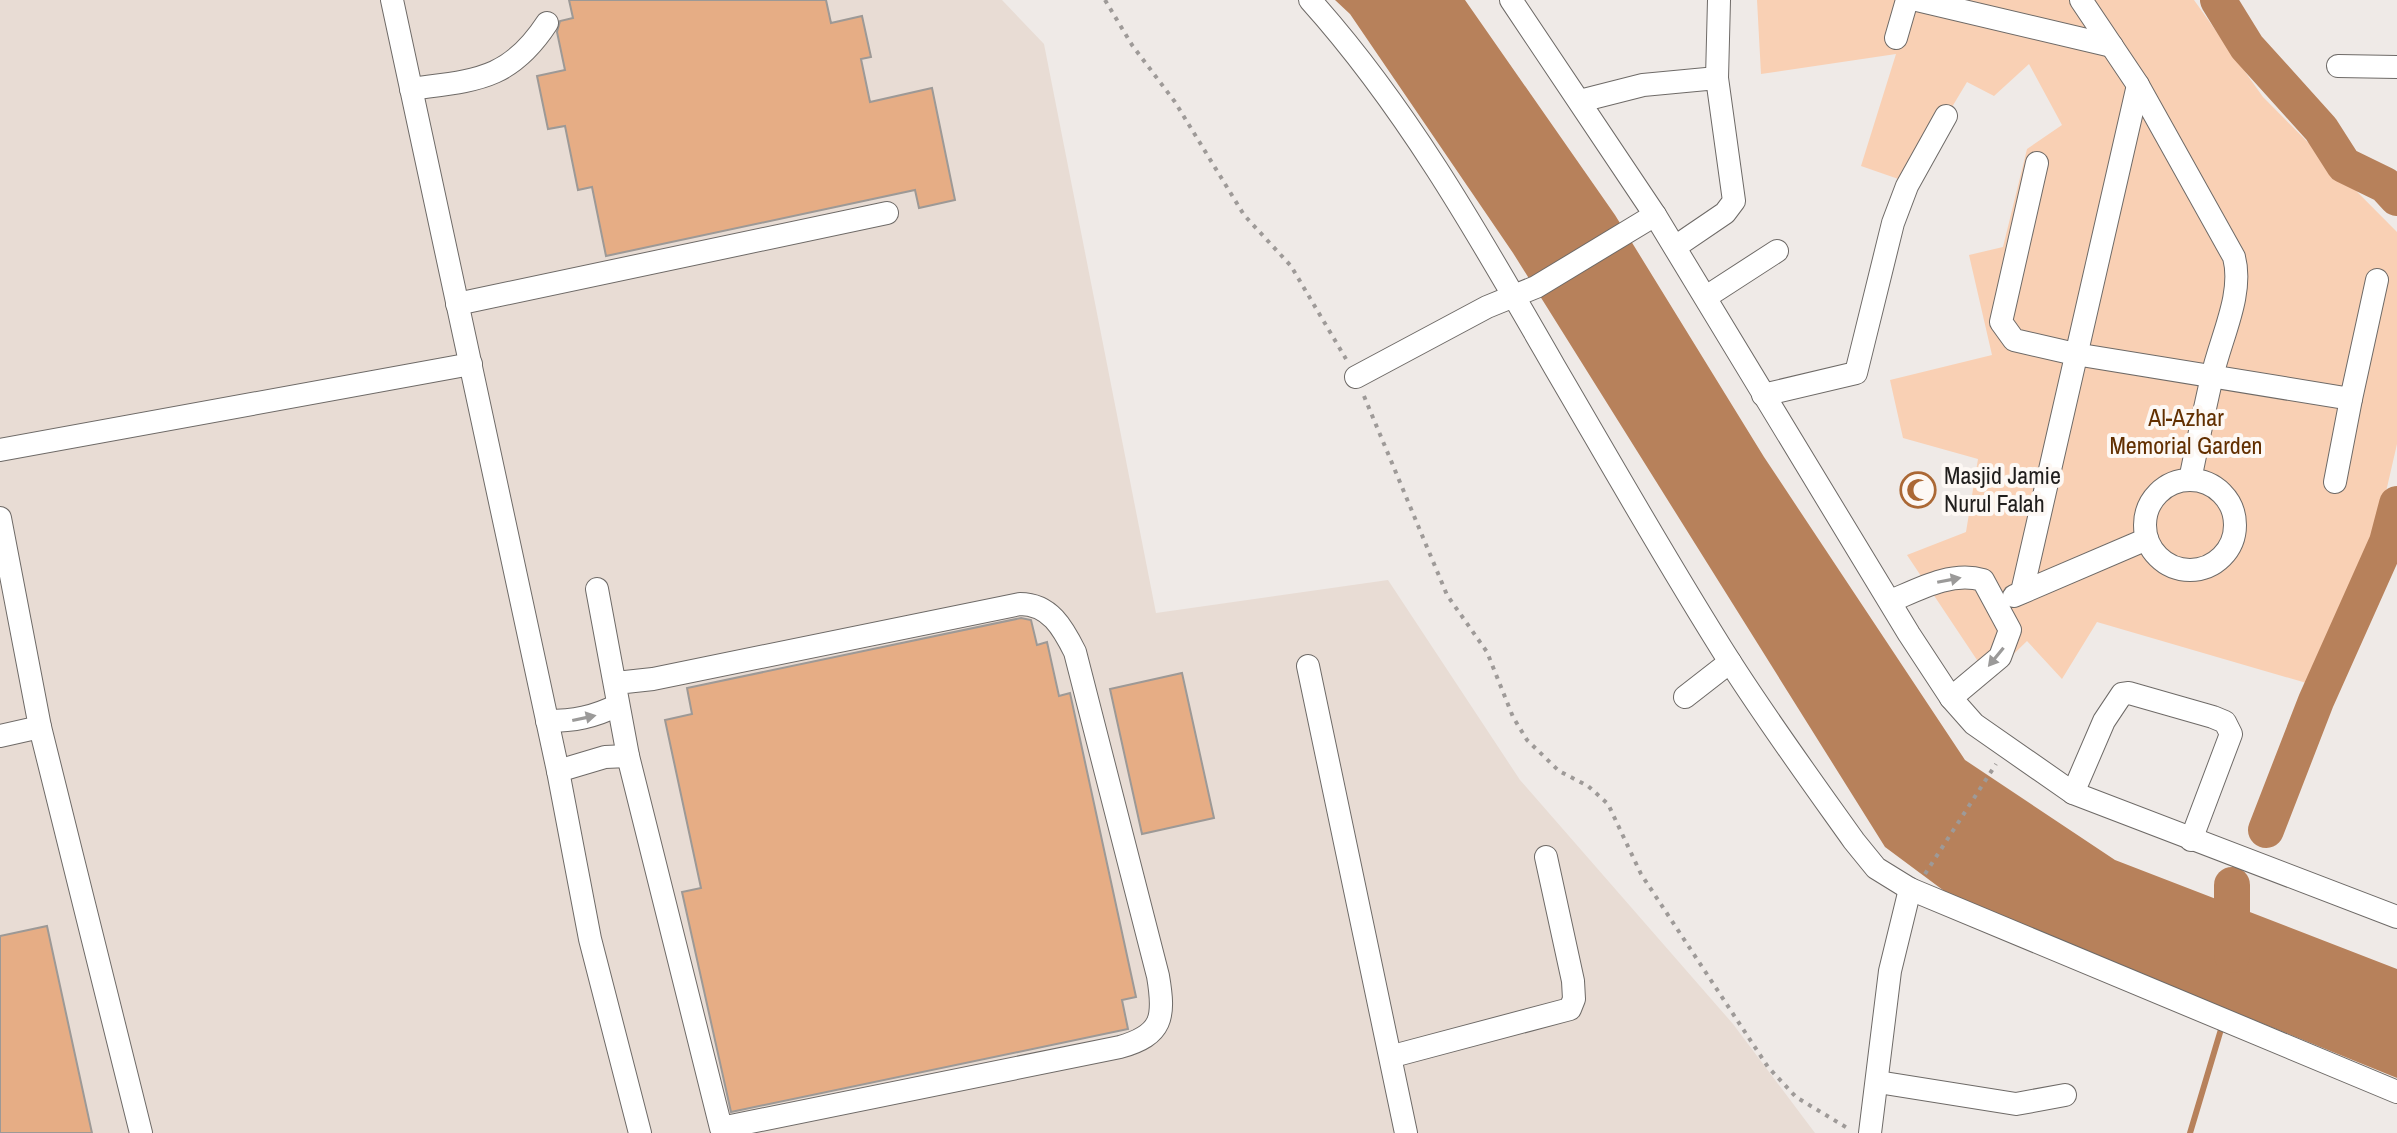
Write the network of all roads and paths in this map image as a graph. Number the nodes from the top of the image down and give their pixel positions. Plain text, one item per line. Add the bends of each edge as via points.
1 (392, 0) edge
2 (1105, 0) edge
3 (1310, 0) edge
4 (1511, 0) edge
5 (1719, 0) edge
6 (1907, 0) edge
7 (1917, 0) edge
8 (2081, 0) edge
9 (547, 23) dead end
10 (1896, 38) dead end
11 (2112, 46) junction
12 (2338, 66) dead end
13 (2397, 67) edge
14 (1717, 78) junction
15 (2138, 85) junction
16 (411, 89) junction
17 (1580, 101) junction
18 (1946, 116) dead end
19 (2037, 163) dead end
20 (887, 213) dead end
21 (1655, 215) junction
22 (1675, 247) junction
23 (1777, 251) dead end
24 (2377, 280) dead end
25 (1526, 290) junction
26 (1706, 297) junction
27 (457, 304) junction
28 (2075, 354) junction
29 (471, 364) junction
30 (2212, 375) junction
31 (1356, 377) junction
32 (1763, 395) junction
33 (2351, 399) junction
34 (0, 450) edge
35 (2190, 480) junction
36 (2335, 482) dead end
37 (0, 518) edge
38 (2147, 539) junction
39 (597, 589) dead end
40 (2022, 592) junction
41 (1891, 601) junction
42 (1998, 603) junction
43 (1730, 662) junction
44 (1308, 666) dead end
45 (617, 694) junction
46 (1685, 697) dead end
47 (1951, 698) junction
48 (547, 721) junction
49 (40, 727) junction
50 (0, 736) edge
51 (628, 756) junction
52 (1993, 769) dead end
53 (558, 771) junction
54 (2073, 793) junction
55 (2191, 840) junction
56 (1546, 857) dead end
57 (1928, 871) dead end
58 (1910, 889) junction
59 (2397, 917) edge
60 (1393, 1056) junction
61 (1878, 1082) junction
62 (2397, 1092) edge
63 (2065, 1095) dead end
64 (711, 1130) edge
65 (141, 1133) edge
66 (640, 1133) edge
67 (1406, 1133) edge
68 (1854, 1133) edge
69 (1870, 1133) edge

1 - 16 street
2 - 31 path via 1175,102 1223,185 1291,266
3 - 25 street via 1351,46
4 - 17 street
5 - 14 street
6 - 10 street
7 - 11 street
8 - 11 street
9 - 16 street via 514,64 496,75
11 - 15 street
12 - 13 street
14 - 17 street via 1643,85
14 - 22 street via 1734,201
15 - 28 street
15 - 30 street via 2234,257 2237,284
16 - 27 street
17 - 21 street
18 - 32 street via 1893,223 1856,373
19 - 28 street via 2001,322 2014,340
20 - 27 street
21 - 22 street
21 - 25 street
22 - 26 street
23 - 26 street
24 - 33 street
25 - 31 street
25 - 43 street via 1554,365
26 - 32 street
27 - 29 street
28 - 30 street
28 - 40 street
29 - 34 street
29 - 48 street
30 - 33 street
30 - 35 street
31 - 68 path via 1447,595 1487,652 1521,731 1541,756 1608,804 1641,874 1768,1067 1796,1097
32 - 41 street
33 - 36 street
35 - 38 street via 2176,482 2153,499 2147,511
35 - 38 street via 2220,491 2230,504 2234,536 2227,551 2208,565 2183,569 2162,559
37 - 49 street
38 - 40 street
39 - 45 street
40 - 42 street
41 -> 42 street via 1937,582 1973,577 1983,580
41 - 47 street
42 -> 47 street via 2010,630 2000,657
43 - 46 street
43 - 58 street via 1854,841 1876,868
44 - 60 street
48 -> 45 street via 598,715
45 - 51 street
45 - 64 street via 653,679 1031,604 1056,618 1075,652 1158,976 1161,1016 1149,1035 1134,1043
47 - 54 street via 1974,724
48 - 53 street
49 - 50 street
49 - 65 street
51 - 53 street
51 - 64 street
52 - 57 path
53 - 66 street via 590,939
54 - 55 street
54 - 55 street via 2104,721 2122,694 2213,717 2225,722 2231,734
55 - 59 street
56 - 60 street via 1573,981 1570,1009
58 - 61 street via 1890,971
58 - 62 street
60 - 67 street
61 - 63 street via 2016,1104
61 - 69 street

